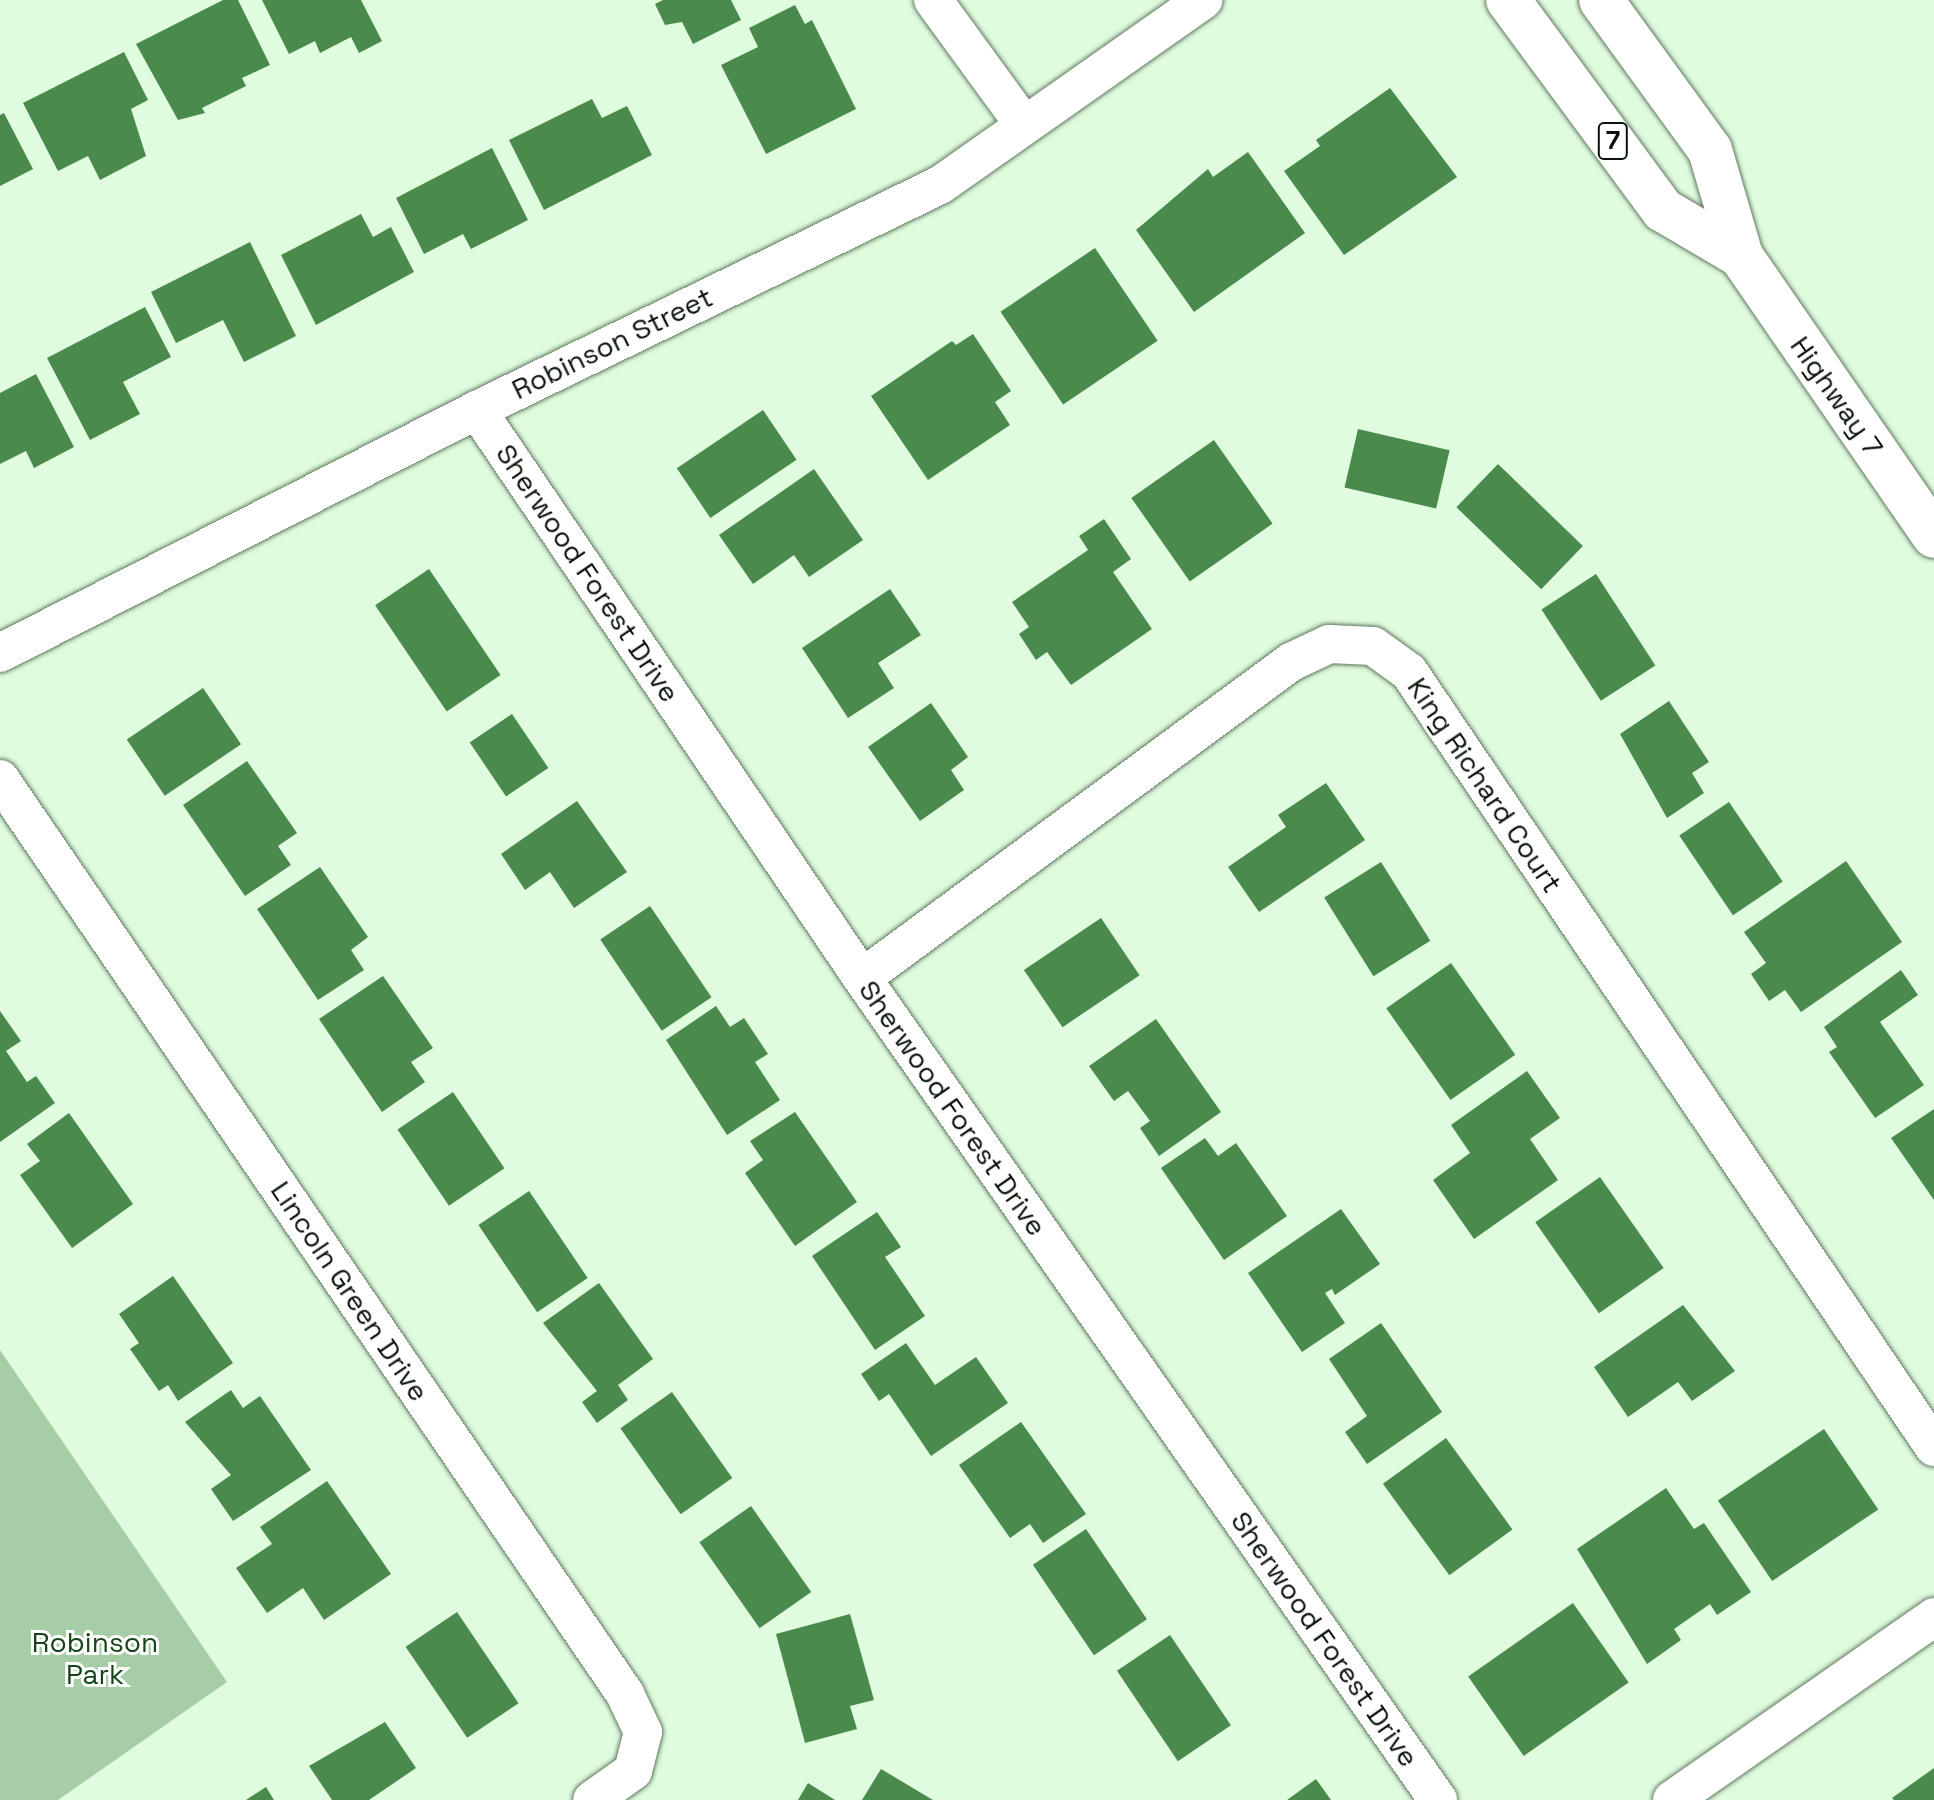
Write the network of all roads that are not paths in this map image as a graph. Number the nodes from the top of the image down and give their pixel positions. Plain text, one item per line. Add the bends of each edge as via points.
1 (933, 0) edge
2 (1203, 0) edge
3 (1508, 0) edge
4 (1601, 0) edge
5 (1024, 125) junction
6 (1741, 256) junction
7 (477, 410) junction
8 (1934, 536) edge
9 (0, 653) edge
10 (0, 779) edge
11 (862, 978) junction
12 (1934, 1447) edge
13 (1934, 1617) edge
14 (592, 1800) edge
15 (1438, 1800) edge
16 (1672, 1800) edge

1 - 5 street
2 - 5 street, Robinson Street
3 - 6 main road, Highway 7 / 7 via 1663,210
4 - 6 main road, Highway 7 / 7 via 1710,150
5 - 7 street, Robinson Street via 940,185
6 - 8 main road, Highway 7 / 7
7 - 9 street, Robinson Street
7 - 11 street, Sherwood Forest Drive
10 - 14 street, Lincoln Green Drive via 625,1694 643,1732 633,1771
11 - 12 street, King Richard Court via 1291,662 1329,644 1373,646 1409,672
11 - 15 street, Sherwood Forest Drive
13 - 16 street

